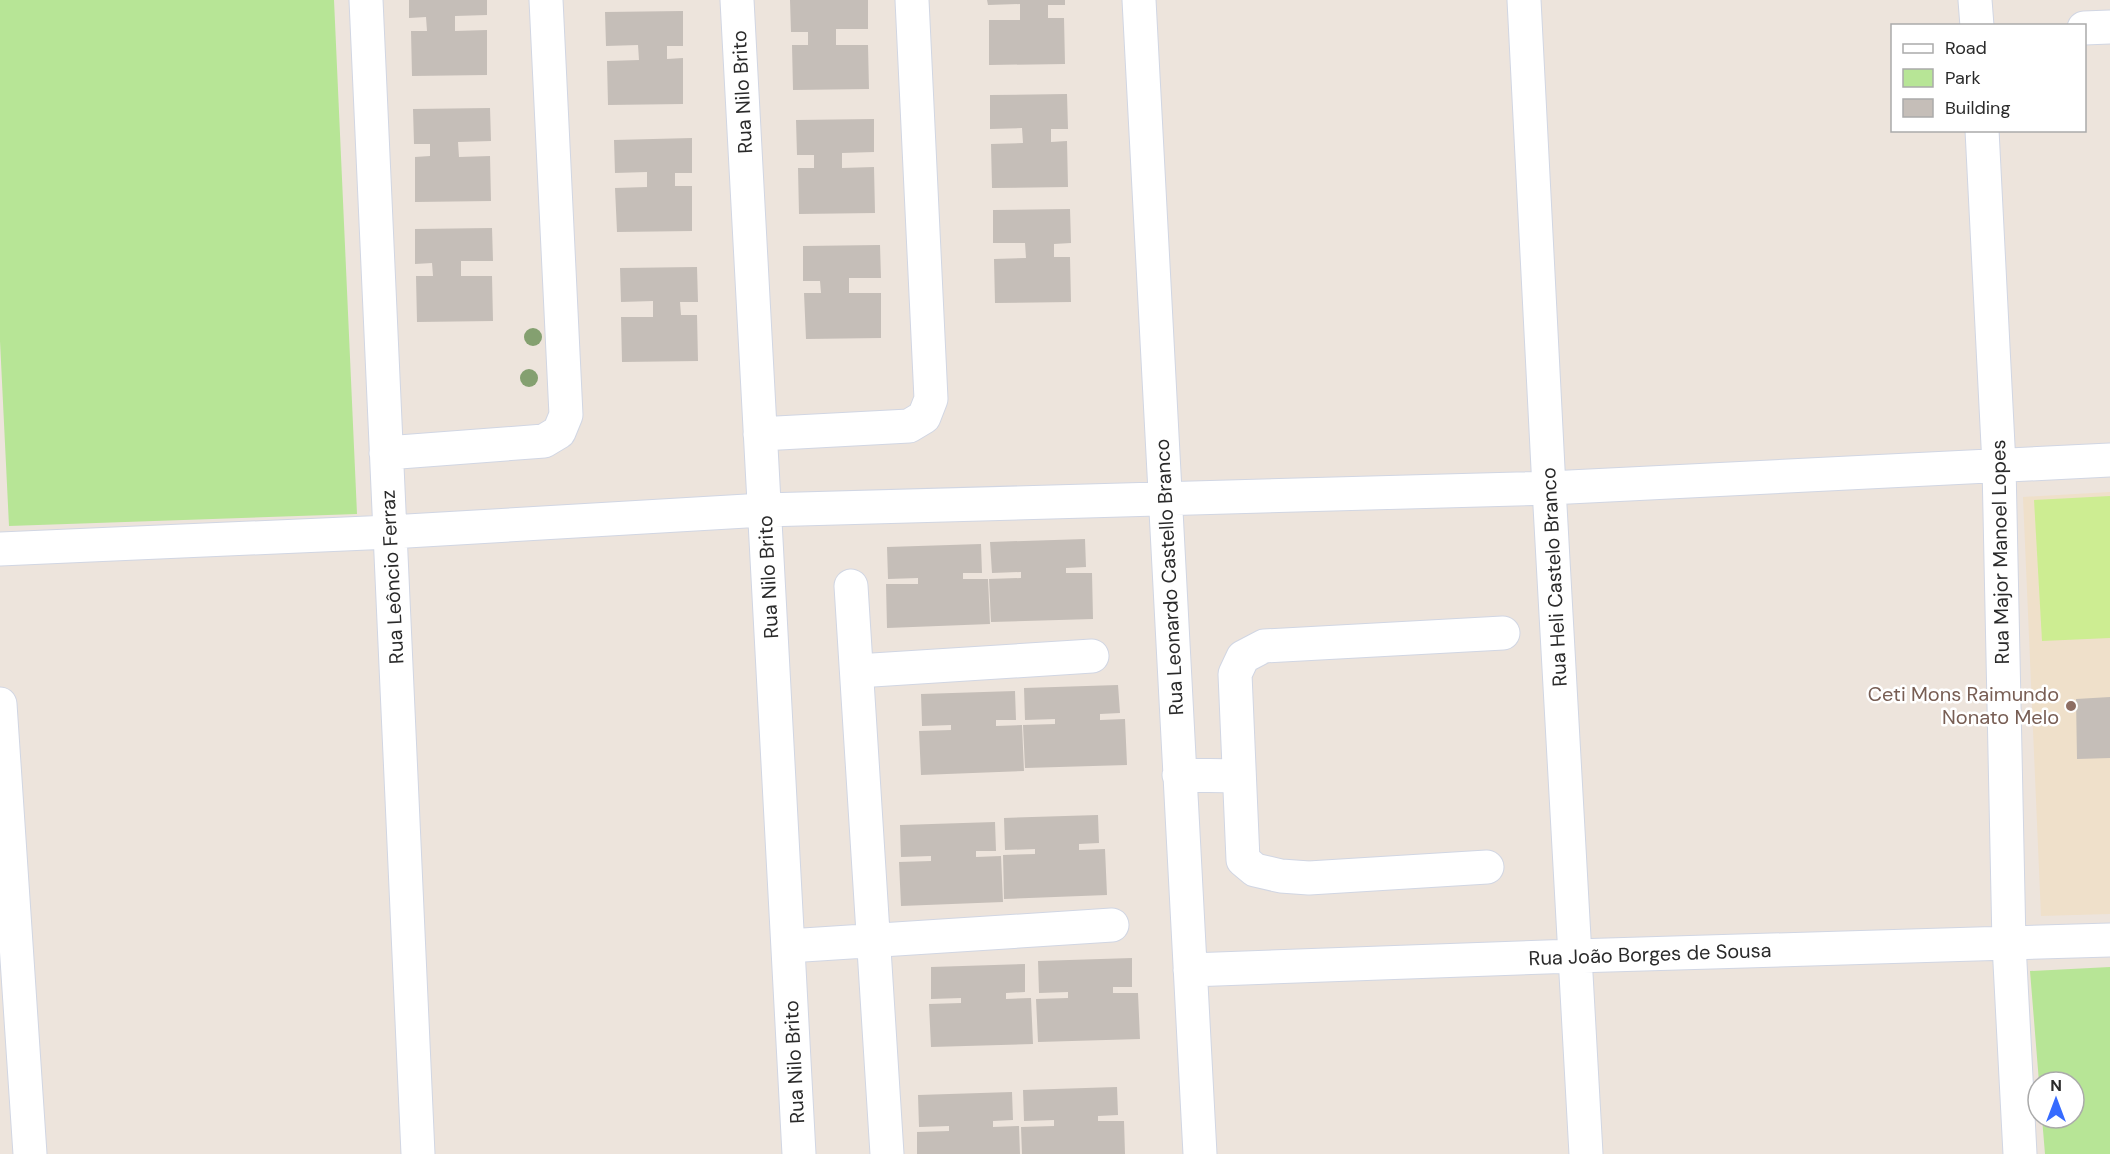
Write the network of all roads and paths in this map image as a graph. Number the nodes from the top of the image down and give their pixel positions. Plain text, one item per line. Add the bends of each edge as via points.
1 (366, 0) edge
2 (546, 0) edge
3 (737, 0) edge
4 (912, 0) edge
5 (1139, 0) edge
6 (1524, 0) edge
7 (1975, 0) edge
8 (1977, 24) edge
9 (2110, 27) edge
10 (2086, 28) edge
11 (1982, 132) edge
12 (760, 434) junction
13 (386, 453) junction
14 (2110, 460) edge
15 (1999, 465) junction
16 (1549, 488) junction
17 (1164, 498) junction
18 (764, 510) junction
19 (390, 532) junction
20 (0, 549) edge
21 (851, 586) dead end
22 (1503, 633) dead end
23 (1092, 656) dead end
24 (857, 671) junction
25 (0, 704) edge
26 (1179, 775) junction
27 (1239, 776) junction
28 (1487, 867) dead end
29 (1112, 926) dead end
30 (2110, 940) edge
31 (874, 942) junction
32 (2009, 944) junction
33 (788, 946) junction
34 (1575, 956) junction
35 (1190, 970) junction
36 (30, 1154) edge
37 (418, 1154) edge
38 (799, 1154) edge
39 (887, 1154) edge
40 (1200, 1154) edge
41 (1586, 1154) edge
42 (2020, 1154) edge

1 - 13 street, Rua Leôncio Ferraz
2 - 13 street via 567,415 559,432 544,441
3 - 12 street, Rua Nilo Brito
4 - 12 street via 931,399 924,417 909,426
5 - 17 street, Rua Leonardo Castello Branco
6 - 16 street, Rua Heli Castelo Branco
7 - 8 street
9 - 10 street
11 - 15 street, Rua Major Manoel Lopes
12 - 18 street, Rua Nilo Brito
13 - 19 street, Rua Leôncio Ferraz
14 - 15 street
15 - 16 street
15 - 32 street, Rua Major Manoel Lopes
16 - 17 street
16 - 34 street, Rua Heli Castelo Branco
17 - 18 street
17 - 26 street, Rua Leonardo Castello Branco
18 - 19 street
18 - 33 street, Rua Nilo Brito
19 - 20 street
19 - 37 street, Rua Leôncio Ferraz
21 - 24 street
22 - 27 street via 1264,646 1243,657 1235,674
23 - 24 street
24 - 31 street
25 - 36 street
26 - 27 street
26 - 35 street, Rua Leonardo Castello Branco
27 - 28 street via 1243,860 1255,870 1309,878
29 - 31 street
30 - 32 street, Rua João Borges de Sousa
31 - 33 street
31 - 39 street
32 - 34 street, Rua João Borges de Sousa
32 - 42 street, Rua Major Manoel Lopes
33 - 38 street, Rua Nilo Brito
34 - 35 street, Rua João Borges de Sousa
34 - 41 street, Rua Heli Castelo Branco
35 - 40 street, Rua Leonardo Castello Branco

